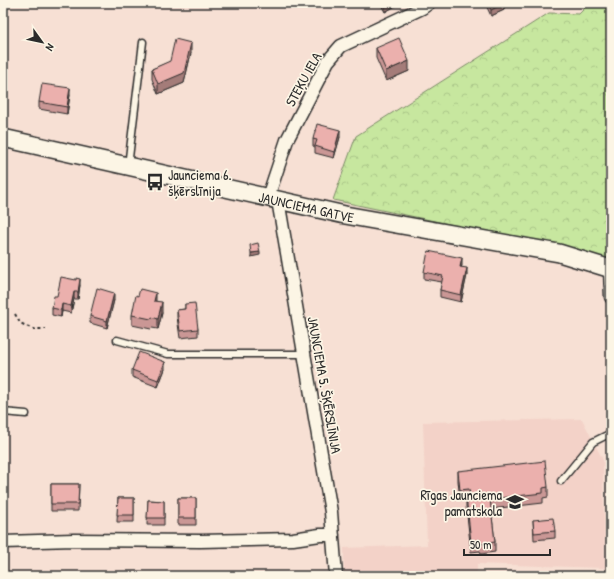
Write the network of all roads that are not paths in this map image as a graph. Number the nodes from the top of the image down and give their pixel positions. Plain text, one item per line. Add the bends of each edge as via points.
1 (429, 3) edge
2 (143, 42) dead end
3 (3, 138) edge
4 (128, 167) junction
5 (273, 199) junction
6 (611, 269) edge
7 (611, 297) edge
8 (117, 340) dead end
9 (305, 354) junction
10 (3, 412) edge
11 (26, 414) dead end
12 (611, 433) edge
13 (561, 481) dead end
14 (334, 535) junction
15 (3, 542) edge
16 (336, 576) edge

1 - 5 street, STEĶU IELA via 341,46 328,61 287,140
2 - 4 lane
3 - 4 main road, JAUNCIEMA GATVE
4 - 5 main road, JAUNCIEMA GATVE
5 - 6 main road, JAUNCIEMA GATVE via 345,215 559,253
5 - 9 street, JAUNCIEMA 5. ŠĶĒRSLĪNIJA
6 - 7 street
8 - 9 lane via 168,354
9 - 14 street, JAUNCIEMA 5. ŠĶĒRSLĪNIJA
10 - 11 lane
12 - 13 lane via 593,442
14 - 15 street via 200,541
14 - 16 street, JAUNCIEMA 5. ŠĶĒRSLĪNIJA

